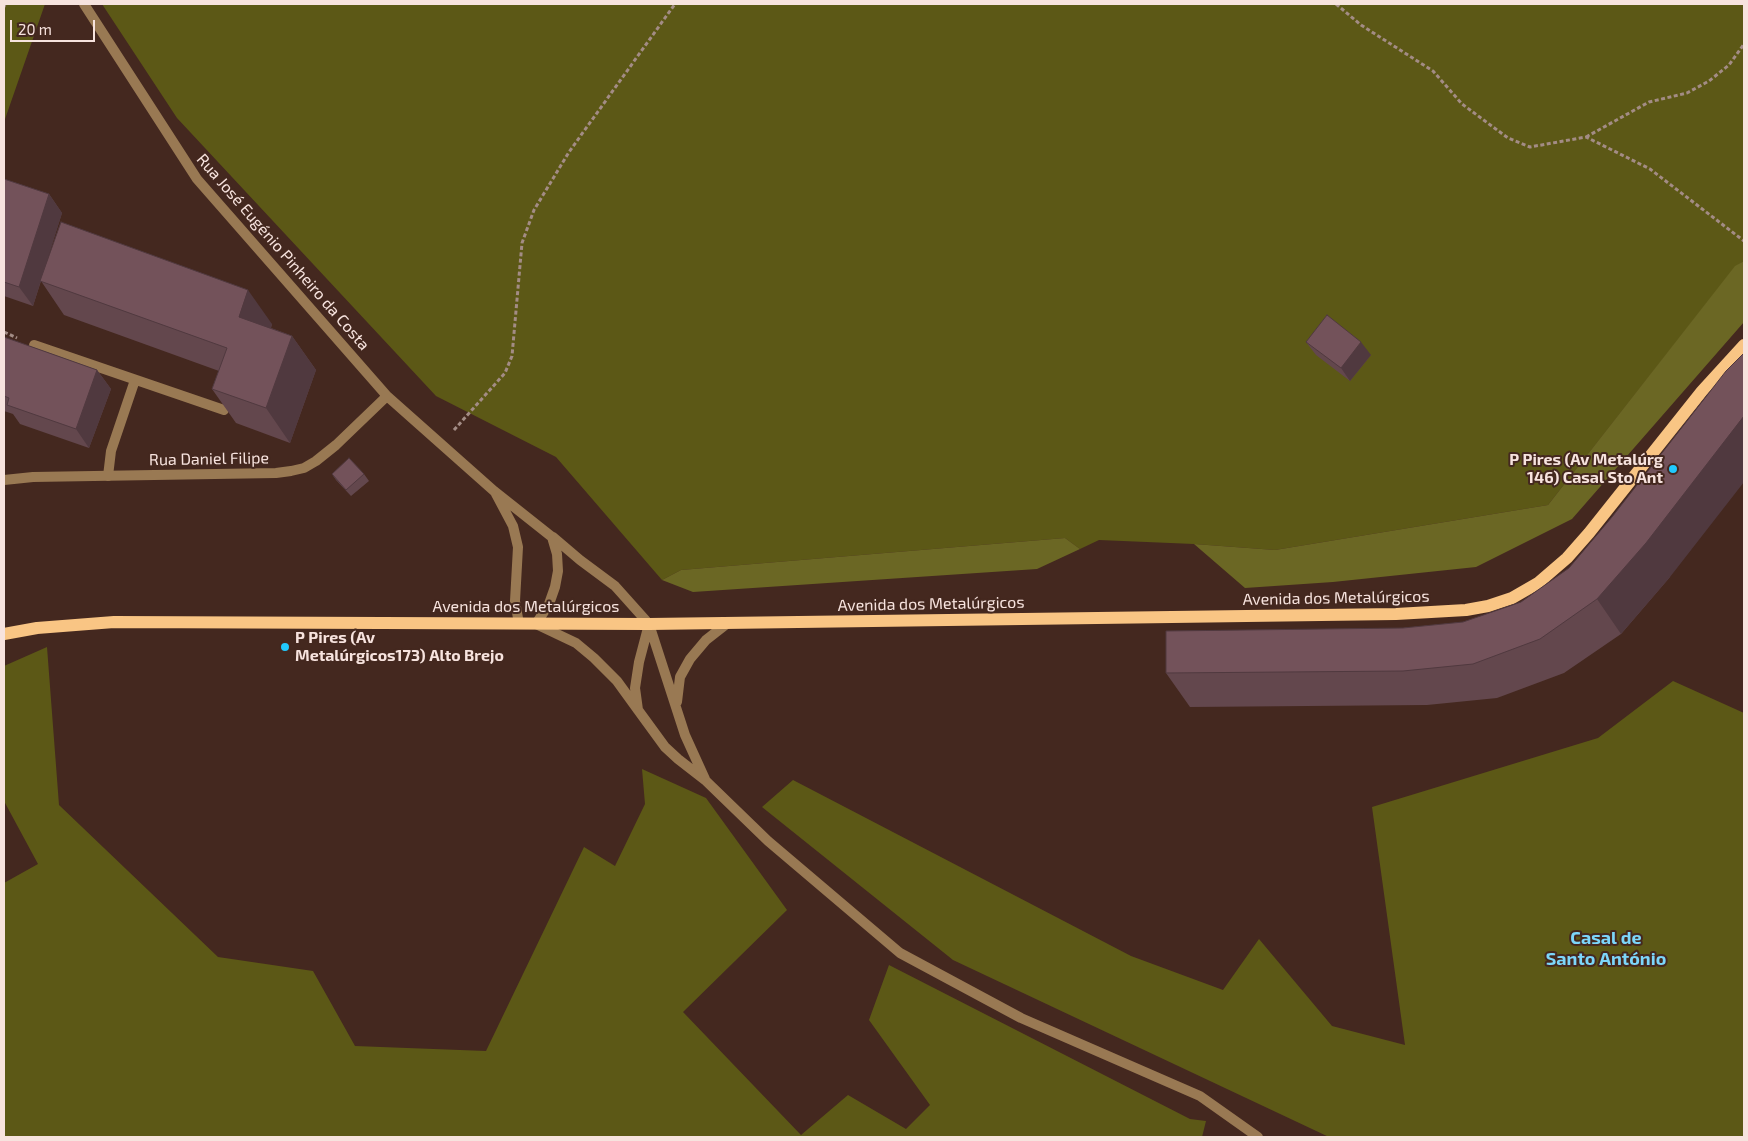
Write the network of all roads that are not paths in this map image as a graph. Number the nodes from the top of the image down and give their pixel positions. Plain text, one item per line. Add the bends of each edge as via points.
1 (84, 4) edge
2 (34, 345) edge
3 (1744, 345) edge
4 (135, 380) junction
5 (387, 396) junction
6 (224, 410) edge
7 (108, 476) junction
8 (4, 480) edge
9 (494, 491) junction
10 (552, 537) junction
11 (729, 622) junction
12 (519, 624) junction
13 (536, 624) junction
14 (649, 624) junction
15 (4, 634) edge
16 (638, 710) junction
17 (677, 711) junction
18 (705, 780) junction
19 (1258, 1137) edge

1 - 5 street, Rua José Eugénio Pinheiro da Costa via 197,179
2 - 4 street
3 - 11 main road, Avenida dos Metalúrgicos via 1702,391 1567,558 1538,583 1512,598 1488,606 1396,614
4 - 6 street
4 - 7 street via 111,452
5 - 7 street, Rua Daniel Filipe via 336,445 304,468 276,473
5 - 9 street, Rua José Eugénio Pinheiro da Costa
7 - 8 street, Rua Daniel Filipe via 33,476
9 - 10 street, Rua José Eugénio Pinheiro da Costa
9 - 12 street, Rua José Eugénio Pinheiro da Costa via 513,526 518,547 515,601
10 - 13 street via 558,571 549,604
10 - 14 street, Rua José Eugénio Pinheiro da Costa via 615,586
11 - 14 main road, Avenida dos Metalúrgicos
11 - 17 street via 706,640 690,659 680,677
12 - 13 main road, Avenida dos Metalúrgicos
12 - 15 main road, Avenida dos Metalúrgicos via 114,622
13 - 14 main road, Avenida dos Metalúrgicos
13 - 16 street via 576,643 594,658 617,681
14 - 16 street via 635,688
14 - 17 street
16 - 18 street via 665,747
17 - 18 street
18 - 19 street via 768,841 900,953 1021,1018 1200,1096

